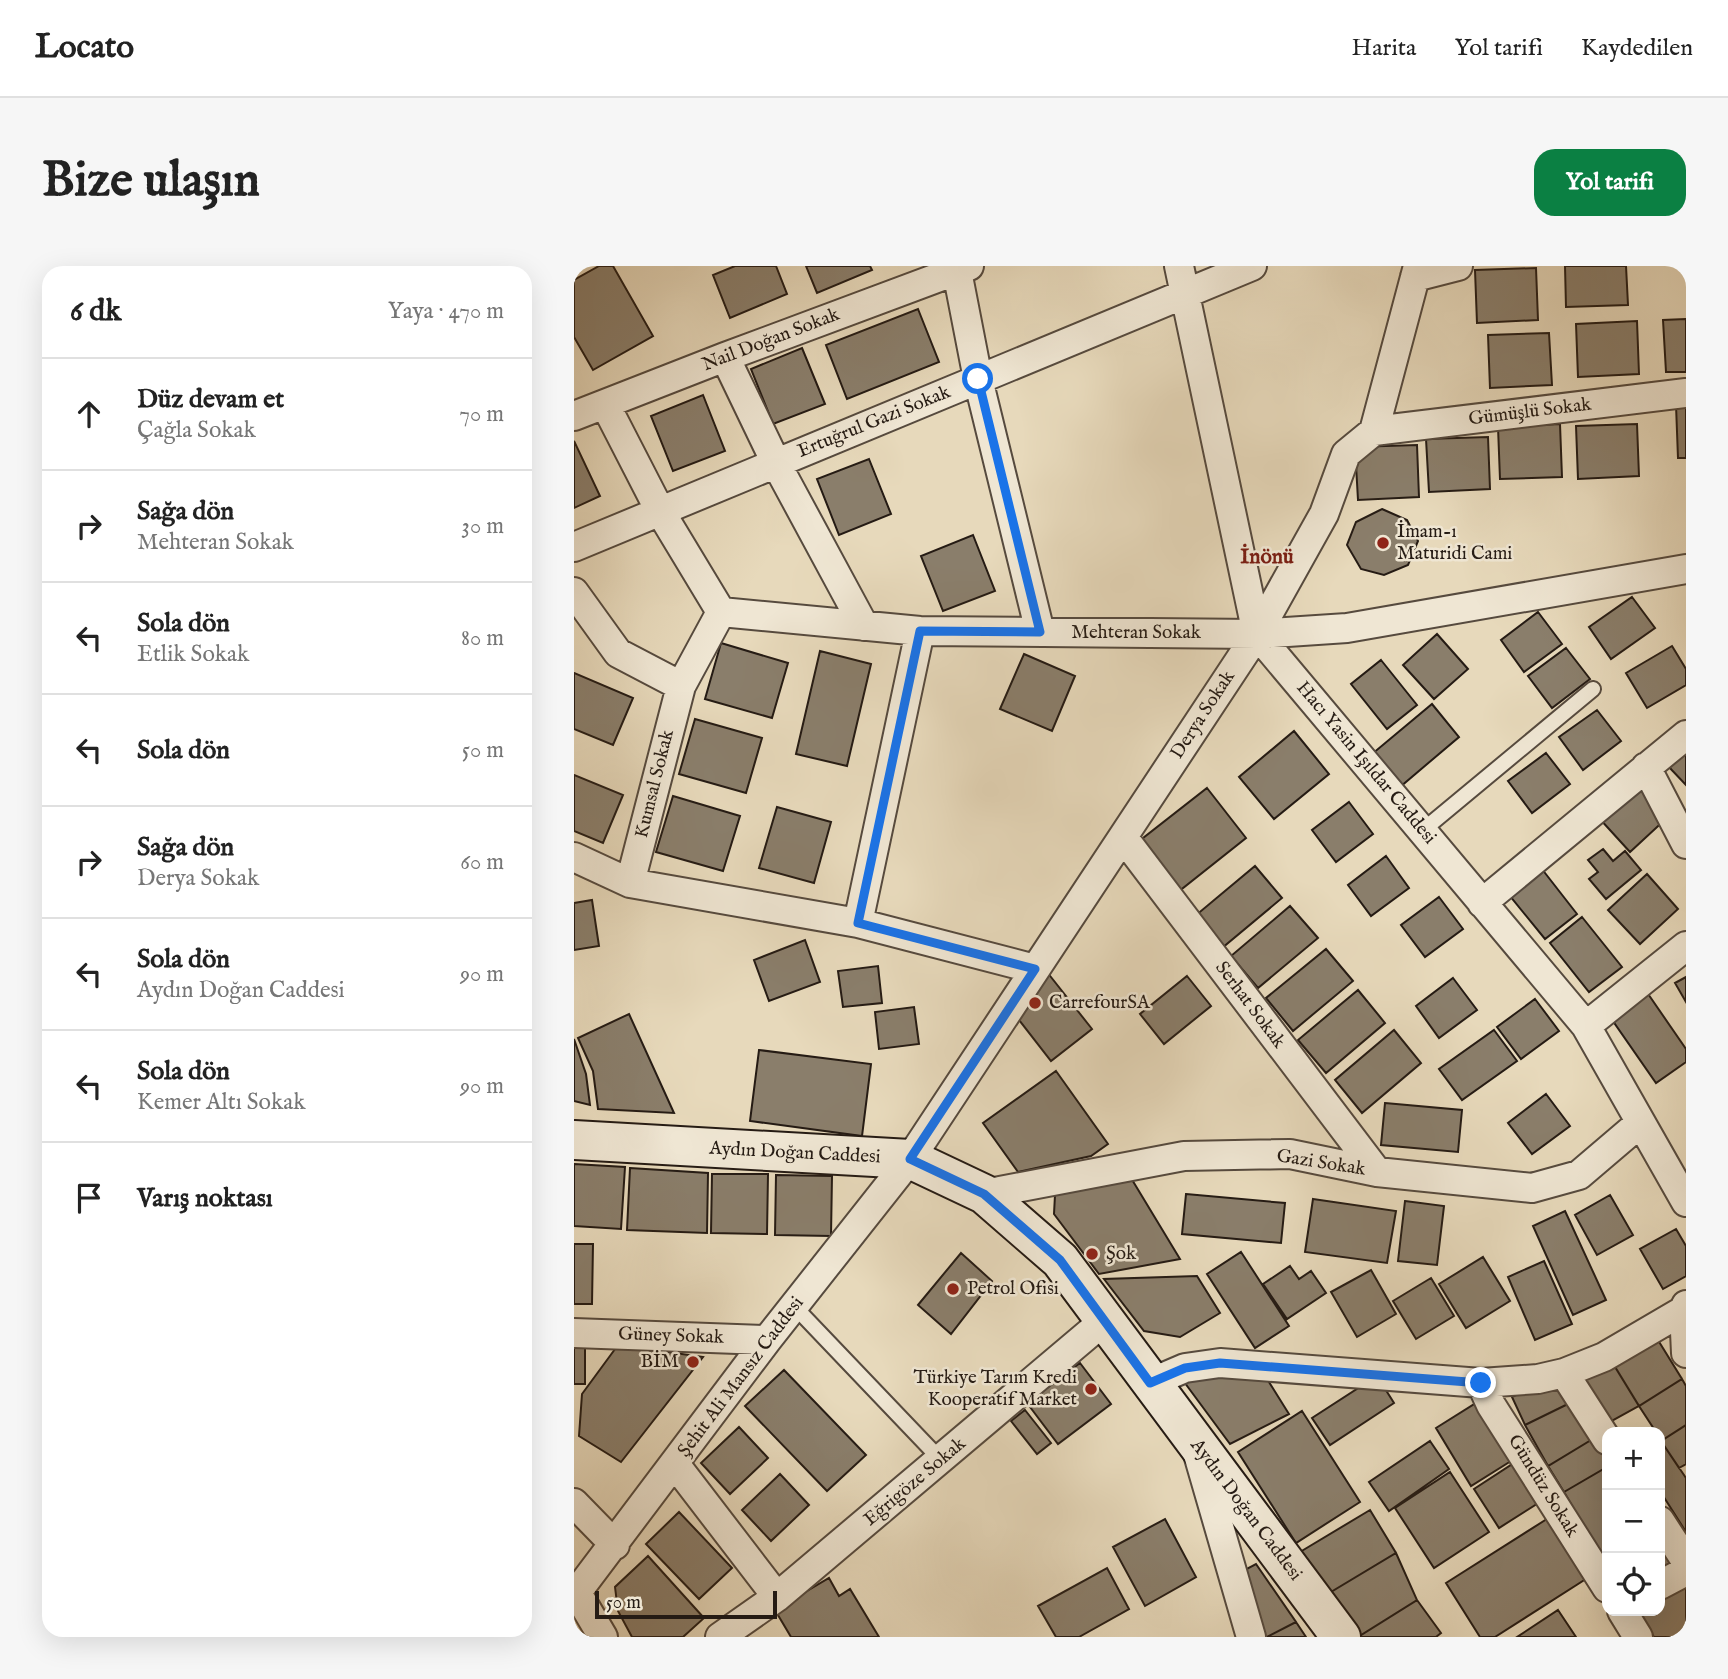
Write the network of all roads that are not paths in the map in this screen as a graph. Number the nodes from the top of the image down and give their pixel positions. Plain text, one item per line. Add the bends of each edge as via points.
1 (1179, 266) edge
2 (1252, 266) edge
3 (1458, 266) edge
4 (963, 268) edge
5 (1416, 272) edge
6 (1184, 294) junction
7 (725, 357) junction
8 (978, 379) junction
9 (1686, 393) edge
10 (605, 404) junction
11 (574, 416) edge
12 (1374, 431) junction
13 (776, 463) junction
14 (660, 511) junction
15 (574, 547) edge
16 (1686, 569) edge
17 (574, 592) edge
18 (721, 612) junction
19 (864, 626) junction
20 (920, 631) junction
21 (1040, 632) junction
22 (1257, 634) junction
23 (681, 686) junction
24 (1593, 689) dead end
25 (1686, 735) edge
26 (1646, 767) junction
27 (1422, 831) junction
28 (1123, 837) junction
29 (1686, 844) edge
30 (574, 857) edge
31 (630, 883) junction
32 (1482, 903) junction
33 (858, 923) junction
34 (1686, 946) edge
35 (1035, 969) junction
36 (1586, 1026) junction
37 (1640, 1123) junction
38 (574, 1140) edge
39 (910, 1159) junction
40 (1377, 1172) junction
41 (984, 1194) junction
42 (1686, 1202) edge
43 (794, 1306) junction
44 (1685, 1308) edge
45 (1105, 1320) junction
46 (574, 1333) edge
47 (767, 1340) junction
48 (1686, 1353) edge
49 (1563, 1373) junction
50 (1150, 1383) junction
51 (1481, 1383) junction
52 (1602, 1432) edge
53 (1193, 1438) junction
54 (940, 1460) junction
55 (675, 1464) junction
56 (574, 1503) edge
57 (1665, 1529) edge
58 (615, 1545) junction
59 (1686, 1561) edge
60 (1686, 1571) edge
61 (1602, 1580) edge
62 (1665, 1582) edge
63 (575, 1595) edge
64 (777, 1597) junction
65 (1625, 1616) edge
66 (759, 1626) edge
67 (603, 1637) edge
68 (720, 1637) edge
69 (1251, 1637) edge
70 (1341, 1637) edge
71 (1638, 1637) edge

1 - 6 street, Hacı Yasin Işıldar Caddesi
2 - 6 street, Ertuğrul Gazi Sokak
3 - 5 street
4 - 7 street, Nail Doğan Sokak
4 - 8 street
5 - 12 street
6 - 8 street, Ertuğrul Gazi Sokak
6 - 22 street, Hacı Yasin Işıldar Caddesi
7 - 10 street, Nail Doğan Sokak
7 - 13 street
8 - 13 street, Ertuğrul Gazi Sokak
8 - 21 street
9 - 12 street, Gümüşlü Sokak
10 - 11 street, Nail Doğan Sokak
10 - 14 street
12 - 22 street, Derya Sokak via 1346,454 1324,514
13 - 14 street, Ertuğrul Gazi Sokak
13 - 19 street
14 - 15 street, Ertuğrul Gazi Sokak
14 - 18 street
16 - 22 street via 1346,628
17 - 23 street via 618,653
18 - 19 street, Mehteran Sokak
18 - 23 street, Kumsal Sokak
19 - 20 street, Mehteran Sokak
20 - 21 street, Mehteran Sokak
20 - 33 street
21 - 22 street, Mehteran Sokak
22 - 27 street, Hacı Yasin Işıldar Caddesi
22 - 28 street, Derya Sokak
23 - 31 street, Kumsal Sokak
24 - 27 lane
25 - 26 street
26 - 29 street
26 - 32 street
27 - 32 street, Hacı Yasin Işıldar Caddesi
28 - 35 street, Derya Sokak
28 - 40 street, Serhat Sokak
30 - 31 street
31 - 33 street
32 - 36 street, Hacı Yasin Işıldar Caddesi
33 - 35 street
34 - 36 street
35 - 39 street, Derya Sokak
36 - 37 street, Hacı Yasin Işıldar Caddesi
37 - 40 street, Gazi Sokak via 1579,1175 1532,1188
37 - 42 street, Hacı Yasin Işıldar Caddesi
38 - 39 main road, Aydın Doğan Caddesi
39 - 41 main road, Aydın Doğan Caddesi
39 - 43 street, Şehit Ali Mansız Caddesi
40 - 41 street, Gazi Sokak via 1290,1154 1184,1156
41 - 45 main road, Aydın Doğan Caddesi via 1060,1260
43 - 47 street, Şehit Ali Mansız Caddesi
43 - 54 lane
44 - 48 street
44 - 49 street via 1604,1356
45 - 50 main road, Aydın Doğan Caddesi
45 - 54 street, Eğrigöze Sokak
46 - 47 street, Güney Sokak
47 - 55 street, Şehit Ali Mansız Caddesi
49 - 51 street
49 - 52 street
50 - 51 street via 1185,1368 1220,1363
50 - 53 main road, Aydın Doğan Caddesi
51 - 61 street, Gündüz Sokak
53 - 69 street
53 - 70 main road, Aydın Doğan Caddesi
54 - 64 street, Eğrigöze Sokak
55 - 58 street, Şehit Ali Mansız Caddesi
55 - 64 street
56 - 58 street
57 - 59 street
58 - 63 street, Şehit Ali Mansız Caddesi
60 - 62 street
63 - 67 street
64 - 66 street, Eğrigöze Sokak
65 - 71 street
66 - 68 street, Eğrigöze Sokak

